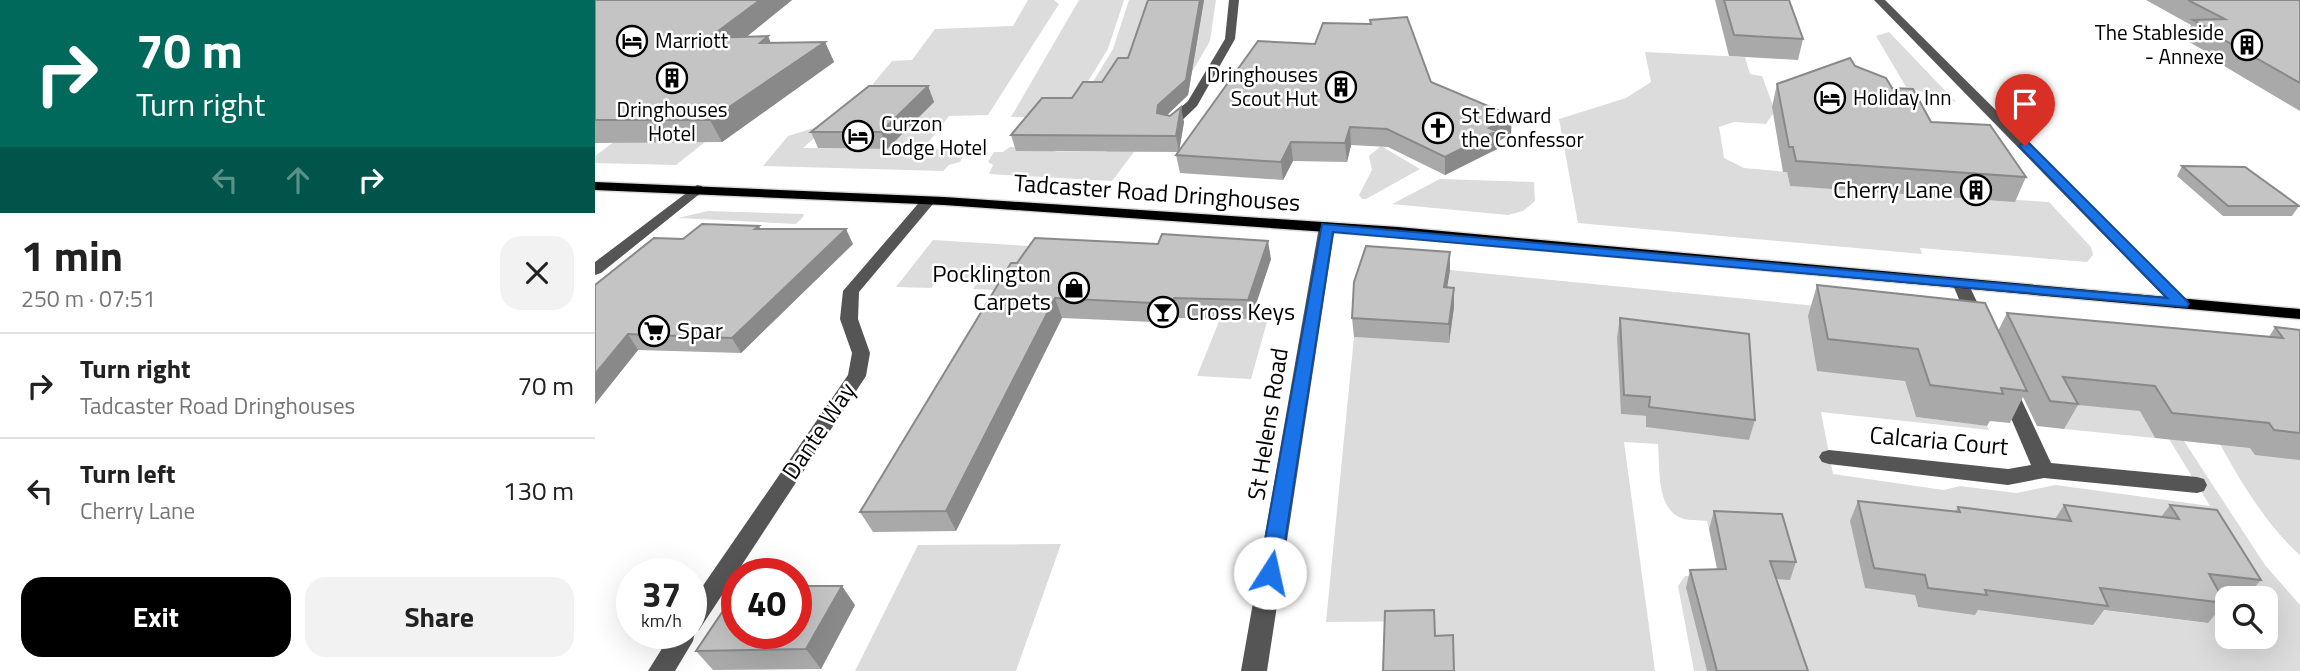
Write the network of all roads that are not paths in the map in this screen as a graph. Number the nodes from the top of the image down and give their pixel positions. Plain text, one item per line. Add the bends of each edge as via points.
1 (1234, 0) edge
2 (1879, 0) edge
3 (1168, 126) edge
4 (595, 186) edge
5 (697, 189) junction
6 (928, 201) junction
7 (1327, 227) junction
8 (595, 270) edge
9 (1961, 285) junction
10 (2181, 304) junction
11 (2300, 314) edge
12 (1986, 342) edge
13 (1998, 368) edge
14 (1829, 457) dead end
15 (2044, 470) junction
16 (2197, 485) dead end
17 (707, 599) edge
18 (674, 649) edge
19 (660, 671) edge
20 (1254, 671) edge

1 - 3 street via 1230,39 1193,103
2 - 10 street
4 - 5 main road, Tadcaster Road Dringhouses
5 - 6 main road, Tadcaster Road Dringhouses
5 - 8 street
6 - 7 main road, Tadcaster Road Dringhouses
6 - 17 street, Dante Way via 851,291 849,319 861,353 857,376
7 - 9 main road, Tadcaster Road Dringhouses
7 - 20 street, St Helens Road
9 - 10 main road, Tadcaster Road Dringhouses
9 - 12 street
10 - 11 main road, Tadcaster Road Dringhouses
13 - 15 street, Calcaria Court
14 - 15 street, Calcaria Court via 2008,477
15 - 16 street, Calcaria Court
18 - 19 street

